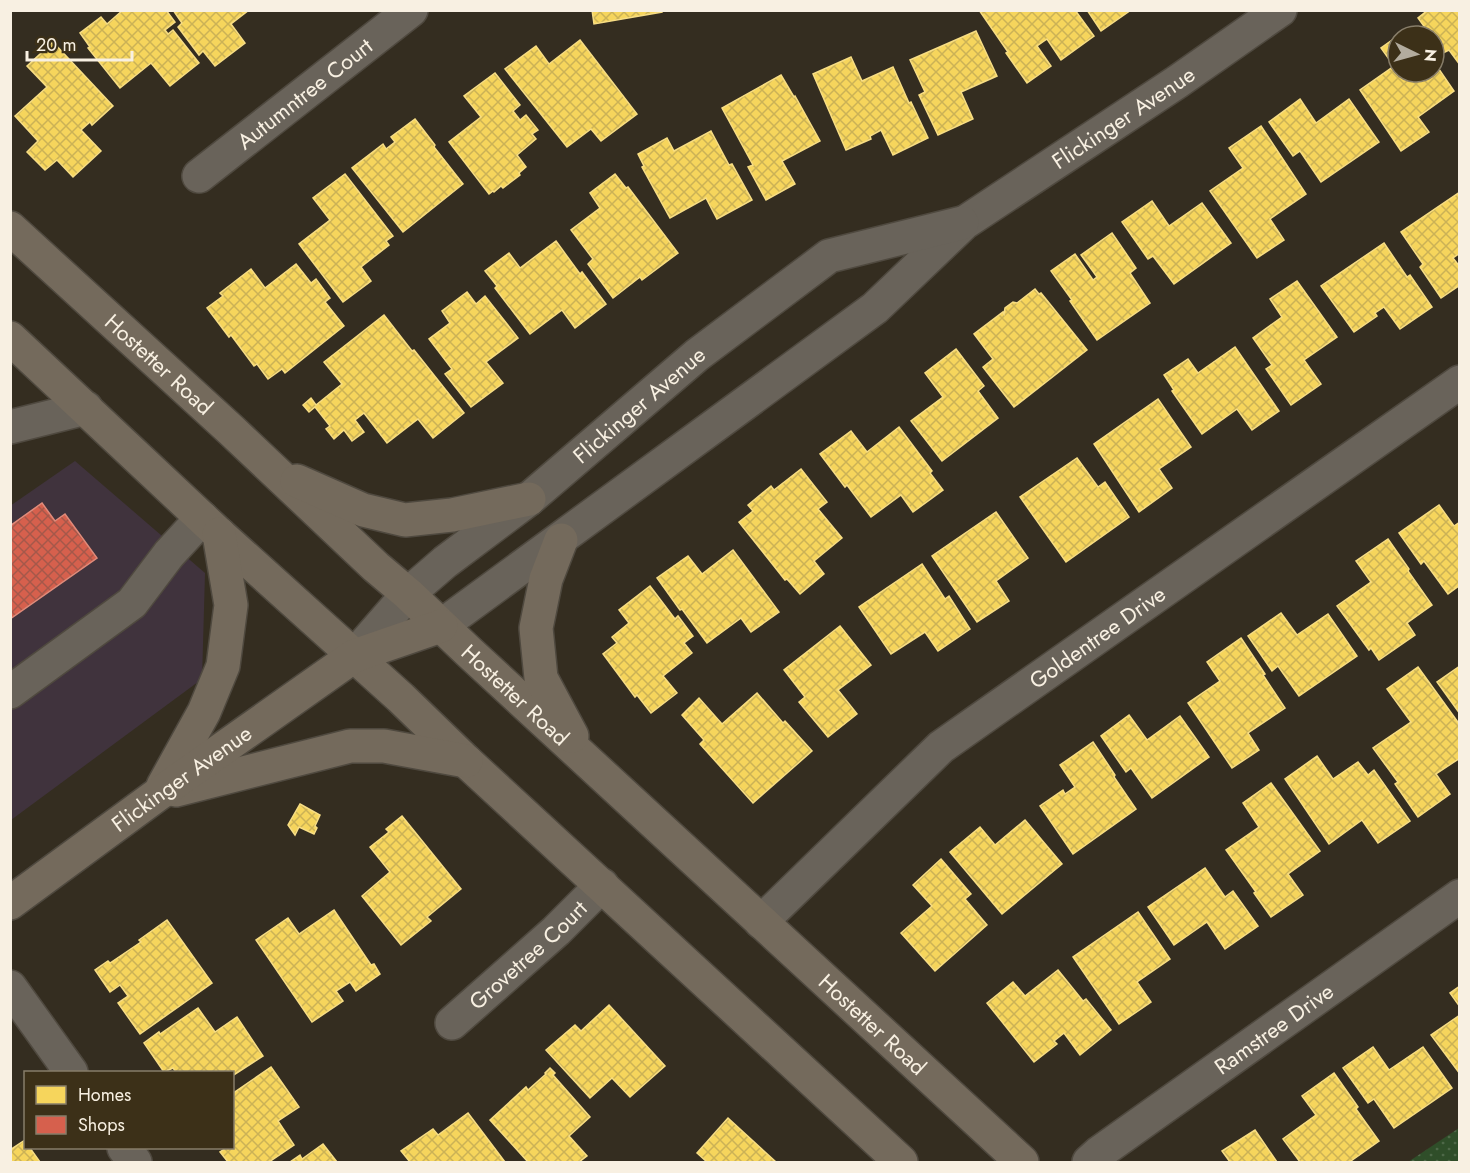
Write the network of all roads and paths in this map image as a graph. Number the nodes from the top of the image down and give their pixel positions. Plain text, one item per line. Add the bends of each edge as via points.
1 (411, 10) edge
2 (1280, 10) edge
3 (199, 176) dead end
4 (964, 223) junction
5 (10, 228) edge
6 (10, 338) edge
7 (1460, 382) edge
8 (86, 408) junction
9 (10, 427) edge
10 (274, 470) junction
11 (529, 499) junction
12 (211, 526) junction
13 (561, 540) junction
14 (408, 594) junction
15 (441, 626) junction
16 (354, 657) junction
17 (10, 692) edge
18 (584, 758) junction
19 (466, 760) junction
20 (157, 795) junction
21 (602, 885) junction
22 (1460, 896) edge
23 (10, 903) edge
24 (761, 922) junction
25 (10, 987) edge
26 (452, 1023) dead end
27 (70, 1071) edge
28 (125, 1149) edge
29 (135, 1162) edge
30 (901, 1162) edge
31 (1022, 1162) edge
32 (1089, 1162) edge

1 - 3 street, Autumntree Court
2 - 4 street, Flickinger Avenue
4 - 11 street, Flickinger Avenue via 829,256 697,355
4 - 13 street, Flickinger Avenue via 875,308
5 - 10 main road, Hostetter Road
6 - 8 main road
7 - 24 street, Goldentree Drive via 941,747
8 - 9 street
8 - 12 main road
10 - 11 main road via 363,510 405,520
10 - 14 main road, Hostetter Road
11 - 14 street, Flickinger Avenue
12 - 16 main road
12 - 17 street via 169,554 132,603
12 - 20 main road via 231,605 223,666 204,712
13 - 15 street, Flickinger Avenue
13 - 18 main road via 546,579 536,628 541,678
14 - 15 main road, Hostetter Road
14 - 16 street, Flickinger Avenue
15 - 16 main road, Flickinger Avenue
15 - 18 main road, Hostetter Road
16 - 19 main road
16 - 20 main road, Flickinger Avenue
18 - 24 main road, Hostetter Road
19 - 20 main road via 384,746 350,746
19 - 21 main road
20 - 23 main road, Flickinger Avenue
21 - 26 street, Grovetree Court
21 - 30 main road
22 - 32 street, Ramstree Drive
24 - 31 main road, Hostetter Road
25 - 27 street
28 - 29 street

